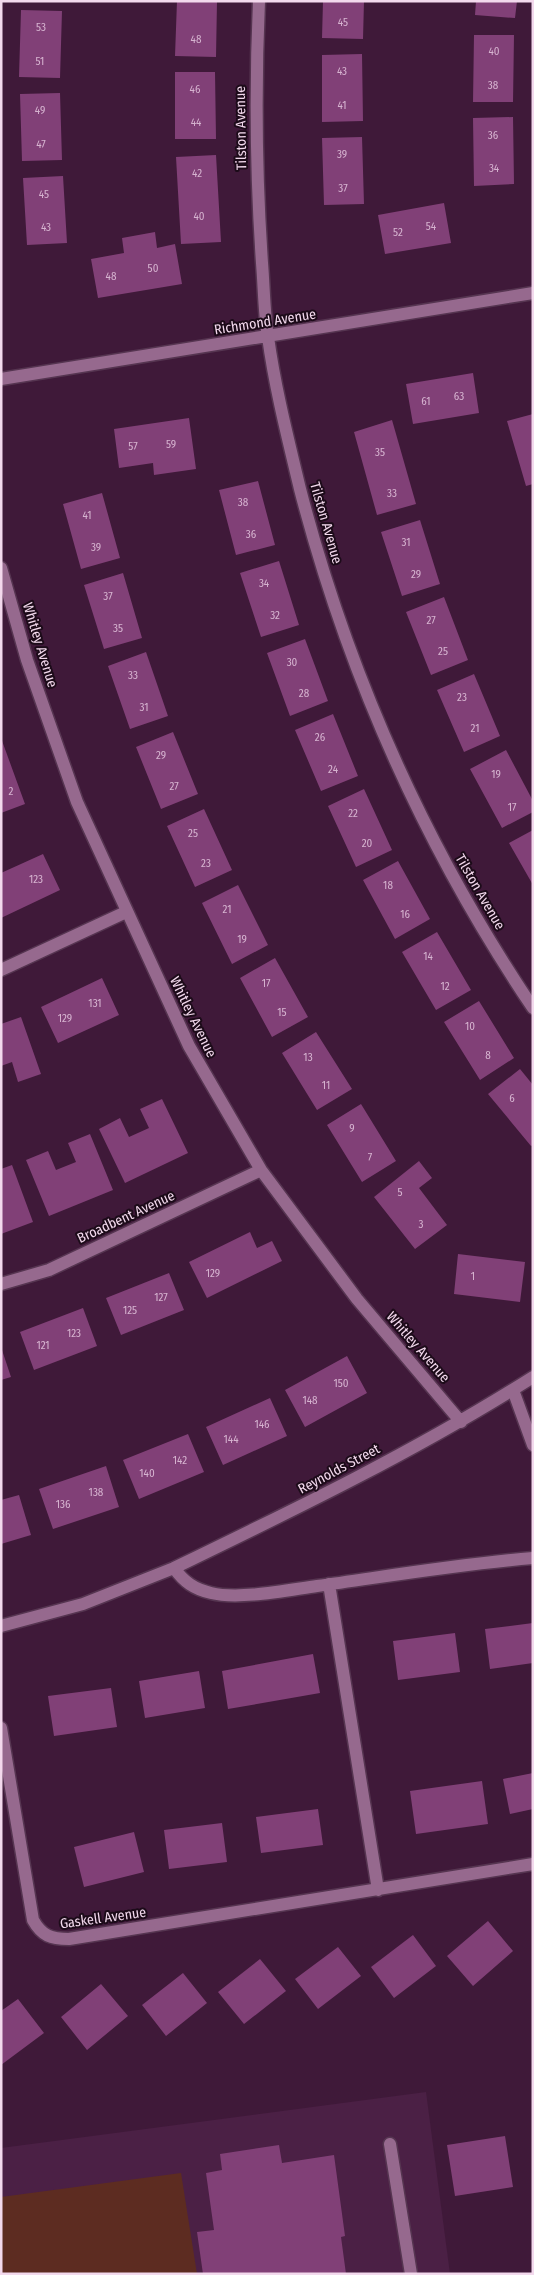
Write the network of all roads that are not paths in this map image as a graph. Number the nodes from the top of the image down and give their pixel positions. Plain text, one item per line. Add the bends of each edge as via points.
1 (259, 1) edge
2 (533, 294) edge
3 (268, 336) junction
4 (1, 378) edge
5 (1, 568) edge
6 (126, 912) junction
7 (1, 970) edge
8 (533, 1008) edge
9 (261, 1170) junction
10 (1, 1284) edge
11 (533, 1377) edge
12 (513, 1390) junction
13 (462, 1422) junction
14 (533, 1445) edge
15 (533, 1558) edge
16 (174, 1568) junction
17 (329, 1584) junction
18 (1, 1626) edge
19 (1, 1728) edge
20 (533, 1864) edge
21 (378, 1890) junction
22 (390, 2144) dead end
23 (411, 2274) edge

1 - 3 street, Tilston Avenue via 256,82 258,199
2 - 3 street, Richmond Avenue
3 - 4 street, Richmond Avenue
3 - 8 street, Tilston Avenue via 295,469 316,551 348,646 388,746 428,832 472,911
5 - 6 street, Whitley Avenue via 27,660 77,802
6 - 7 street
6 - 9 street, Whitley Avenue via 189,1046
9 - 10 street, Broadbent Avenue via 49,1270
9 - 13 street, Whitley Avenue via 357,1299
11 - 12 street, Reynolds Street
12 - 13 street, Reynolds Street
12 - 14 street
13 - 16 street, Reynolds Street via 316,1499
15 - 17 street
16 - 17 street via 193,1587 212,1593 238,1595
16 - 18 street, Reynolds Street via 83,1604
17 - 21 street
19 - 21 street, Gaskell Avenue via 33,1920 47,1936 69,1939
20 - 21 street, Gaskell Avenue
22 - 23 street

